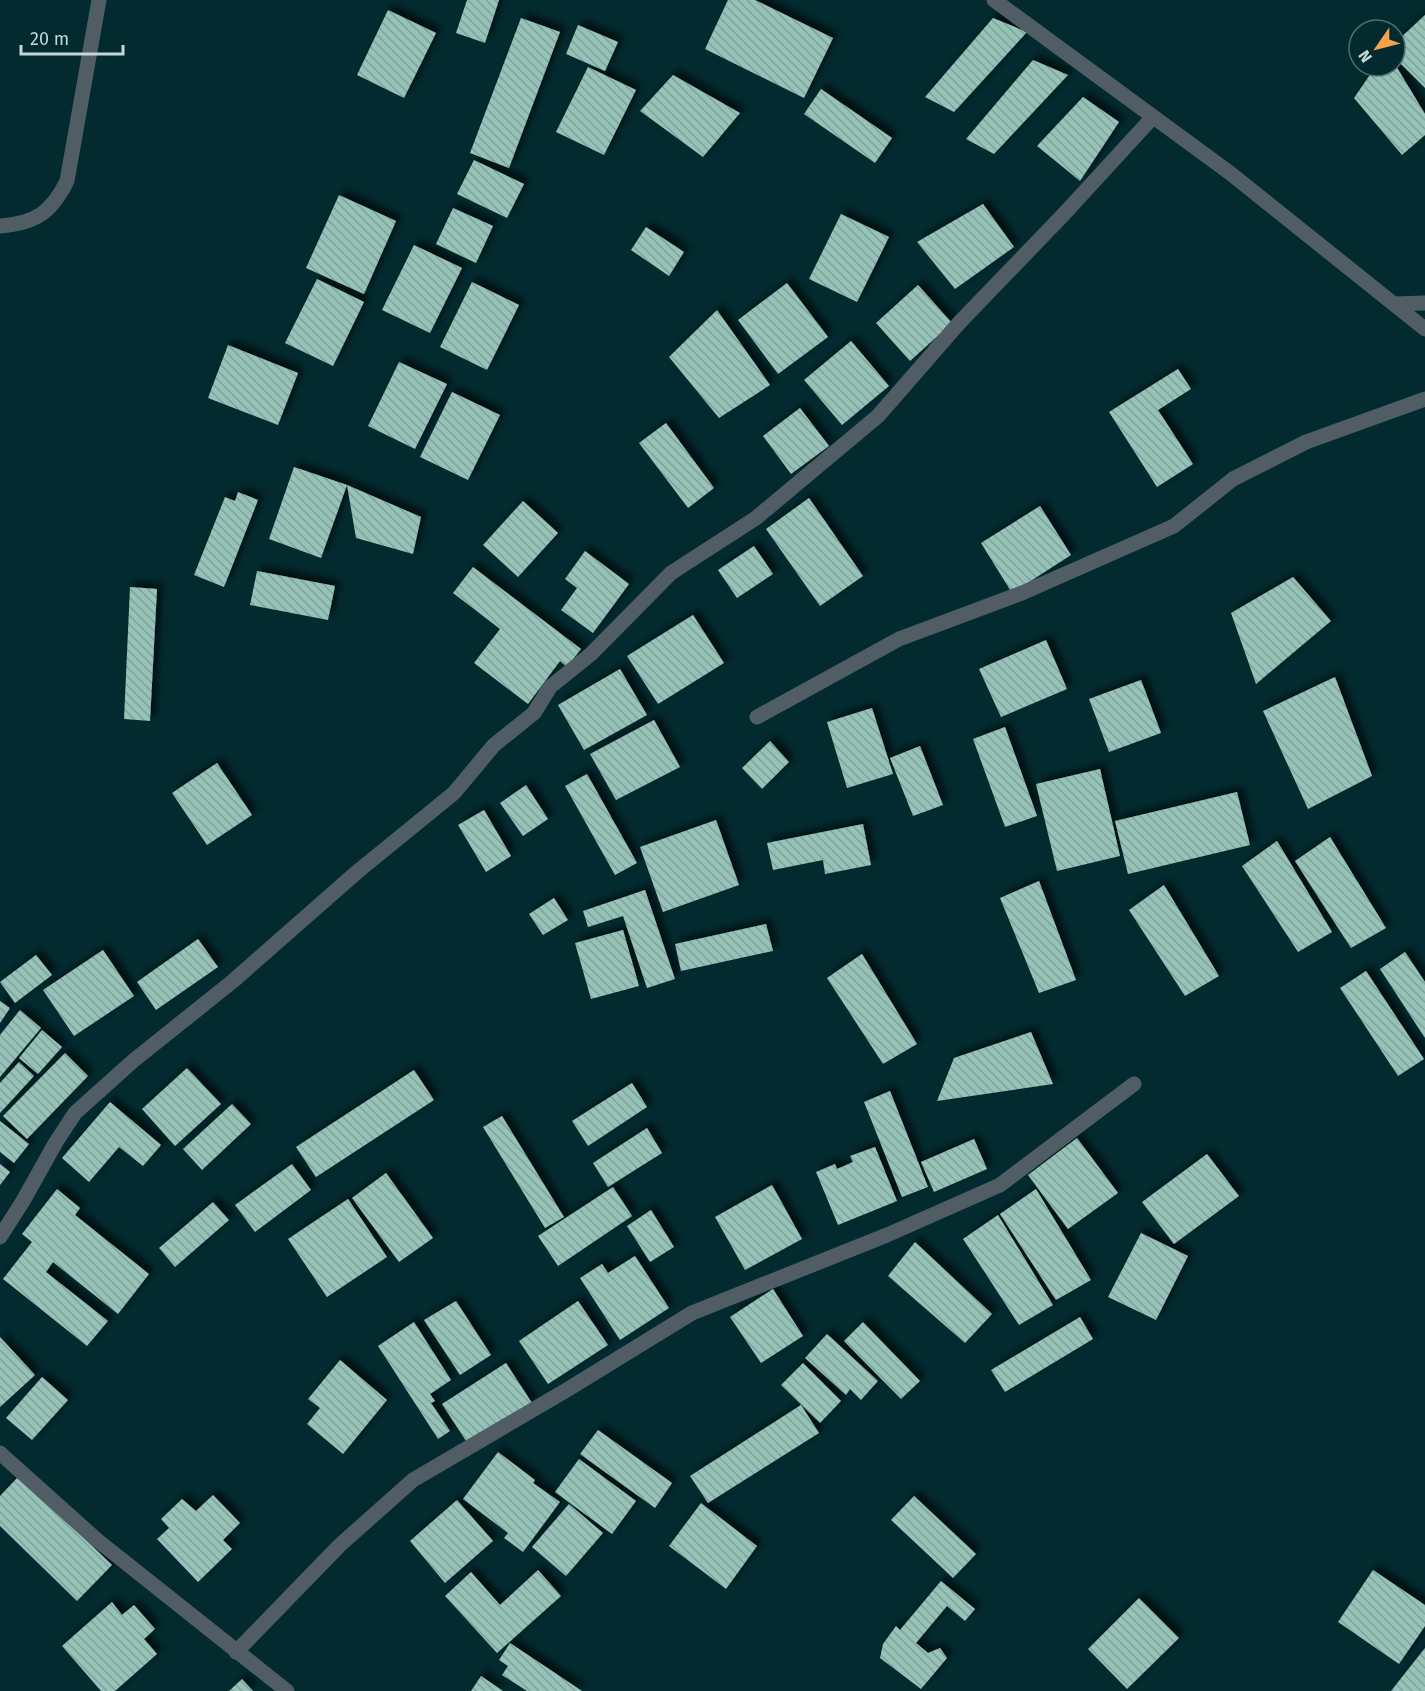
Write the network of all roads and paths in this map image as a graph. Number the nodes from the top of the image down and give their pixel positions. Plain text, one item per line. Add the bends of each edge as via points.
1 (99, 0) edge
2 (994, 0) edge
3 (1153, 117) junction
4 (0, 226) edge
5 (1425, 303) edge
6 (1394, 304) junction
7 (1425, 329) edge
8 (1425, 399) edge
9 (757, 717) dead end
10 (1134, 1084) dead end
11 (0, 1237) edge
12 (0, 1453) edge
13 (236, 1652) junction
14 (287, 1691) edge

1 - 4 street via 67,181 45,213 30,222
2 - 3 street
3 - 6 street
3 - 11 street via 959,323 878,416 756,518 671,573 591,654 550,687 534,713 494,745 454,792 75,1113
5 - 6 street
6 - 7 street
8 - 9 street via 1306,442 1233,479 1174,526 1022,593 899,639
10 - 13 street via 1000,1185 692,1314 413,1480 340,1545
12 - 13 street via 97,1540
13 - 14 street

